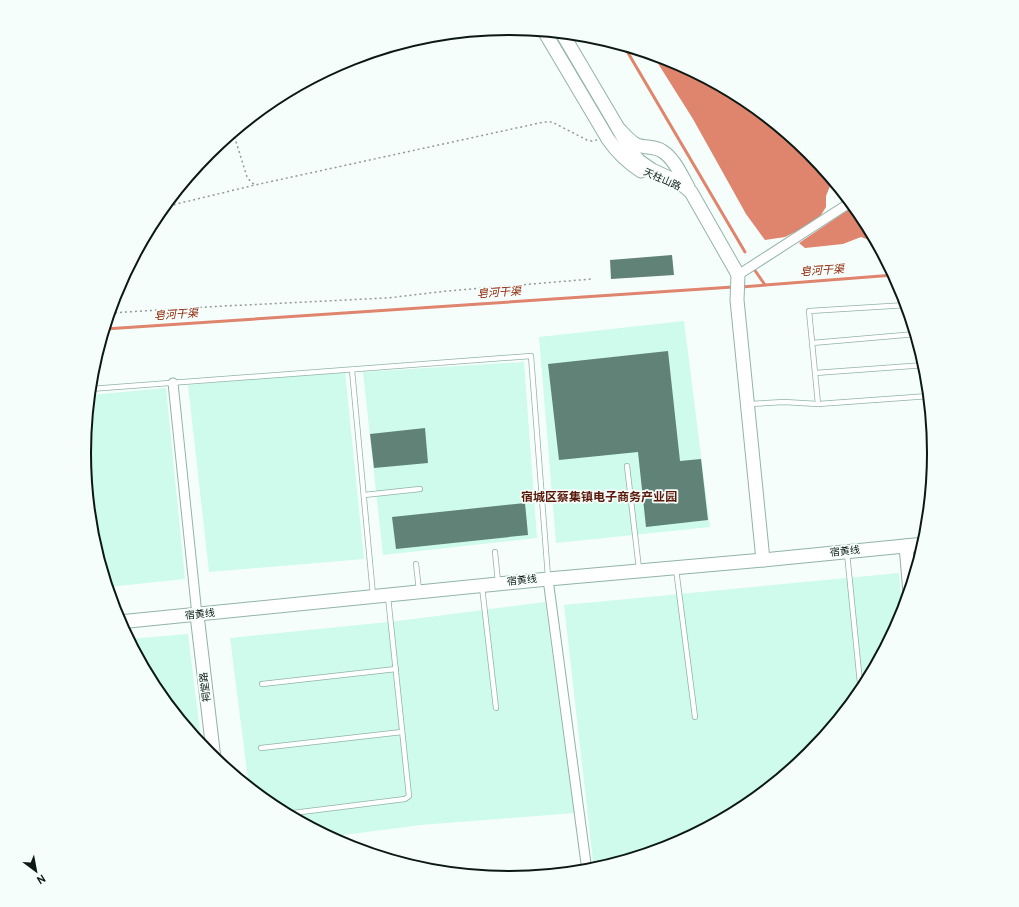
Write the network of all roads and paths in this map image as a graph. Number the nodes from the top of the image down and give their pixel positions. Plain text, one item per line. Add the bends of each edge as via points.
1 (548, 37) edge
2 (566, 39) edge
3 (618, 128) junction
4 (606, 136) junction
5 (235, 138) edge
6 (255, 185) junction
7 (691, 192) junction
8 (173, 205) edge
9 (846, 205) edge
10 (737, 277) junction
11 (592, 279) dead end
12 (901, 305) edge
13 (115, 313) edge
14 (911, 334) edge
15 (812, 342) junction
16 (919, 365) edge
17 (352, 370) junction
18 (815, 373) junction
19 (173, 383) junction
20 (97, 389) edge
21 (924, 396) edge
22 (747, 404) junction
23 (818, 404) junction
24 (627, 466) dead end
25 (420, 489) dead end
26 (364, 495) junction
27 (916, 544) edge
28 (846, 551) junction
29 (495, 552) dead end
30 (763, 560) junction
31 (914, 563) edge
32 (416, 564) dead end
33 (676, 567) junction
34 (639, 571) junction
35 (548, 579) junction
36 (498, 584) junction
37 (482, 585) junction
38 (419, 592) junction
39 (388, 595) junction
40 (373, 597) junction
41 (197, 615) junction
42 (126, 621) edge
43 (396, 669) junction
44 (860, 682) edge
45 (262, 684) dead end
46 (496, 708) dead end
47 (695, 717) dead end
48 (402, 732) junction
49 (213, 748) edge
50 (261, 748) dead end
51 (295, 813) edge
52 (586, 865) edge

1 - 4 street, 天柱山路
2 - 3 street, 天柱山路
3 - 7 street via 639,161 680,183
3 - 7 street, 天柱山路 via 637,145 658,149 666,154
4 - 6 path via 592,141 587,140 552,122 544,122
4 - 7 street, 天柱山路 via 618,153 633,166
5 - 6 path via 247,177
6 - 8 path
7 - 10 street via 735,268
9 - 10 street
10 - 22 street
11 - 13 path via 447,290 386,298
12 - 15 lane via 809,311
14 - 15 lane
15 - 18 lane
16 - 18 lane
17 - 19 lane
17 - 26 lane
17 - 35 lane via 532,356
18 - 23 lane
19 - 20 lane
19 - 41 street
21 - 23 lane
22 - 23 lane
22 - 30 street
24 - 34 lane
25 - 26 lane
26 - 40 lane
27 - 28 street, 宿黄线
27 - 31 street
28 - 30 street, 宿黄线
28 - 44 lane
29 - 36 lane
30 - 33 street, 宿黄线
32 - 38 lane
33 - 34 street, 宿黄线
33 - 47 lane
34 - 35 street, 宿黄线
35 - 36 street, 宿黄线
35 - 52 street
36 - 37 street, 宿黄线
37 - 38 street, 宿黄线
37 - 46 lane
38 - 39 street, 宿黄线
39 - 40 street, 宿黄线
39 - 43 lane
40 - 41 street, 宿黄线
41 - 42 street, 宿黄线
41 - 49 street, 祠堂路
43 - 45 lane
43 - 48 lane
48 - 50 lane
48 - 51 lane via 409,796 405,799

